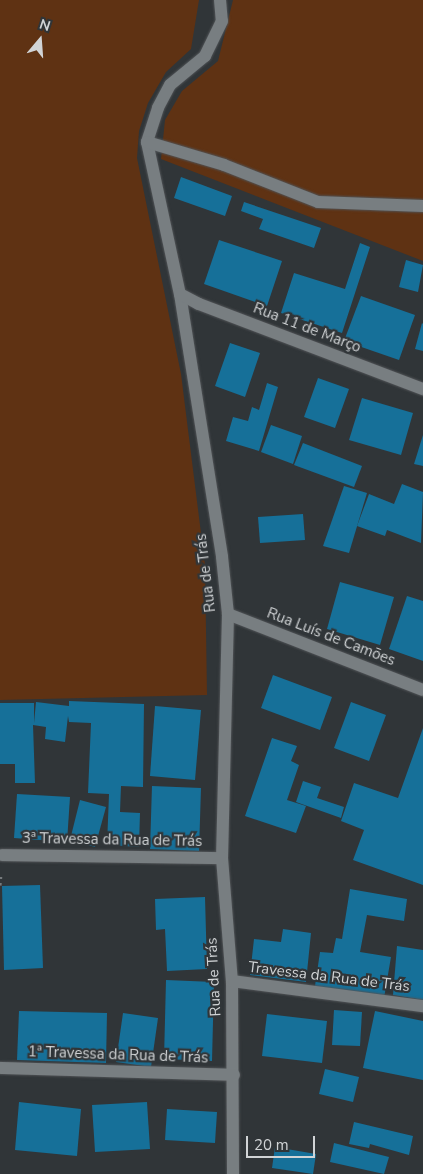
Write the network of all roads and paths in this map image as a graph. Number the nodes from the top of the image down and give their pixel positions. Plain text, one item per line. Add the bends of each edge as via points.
1 (220, 0) edge
2 (146, 142) junction
3 (423, 206) edge
4 (180, 294) junction
5 (423, 390) edge
6 (228, 614) junction
7 (423, 690) edge
8 (2, 855) dead end
9 (222, 858) junction
10 (232, 981) junction
11 (423, 1006) edge
12 (0, 1068) edge
13 (234, 1075) junction
14 (233, 1174) edge

1 - 2 street via 222,22 205,56 170,85
2 - 3 street via 224,165 318,202
2 - 4 street, Rua de Trás
4 - 5 street, Rua 11 de Março
4 - 6 street, Rua de Trás via 222,557
6 - 7 street, Rua Luís de Camões
6 - 9 street, Rua de Trás
8 - 9 street, 3ª Travessa da Rua de Trás
9 - 10 street, Rua de Trás
10 - 11 street, Travessa da Rua de Trás
10 - 13 street, Rua de Trás
12 - 13 street, 1ª Travessa da Rua de Trás
13 - 14 street, Rua de Trás

